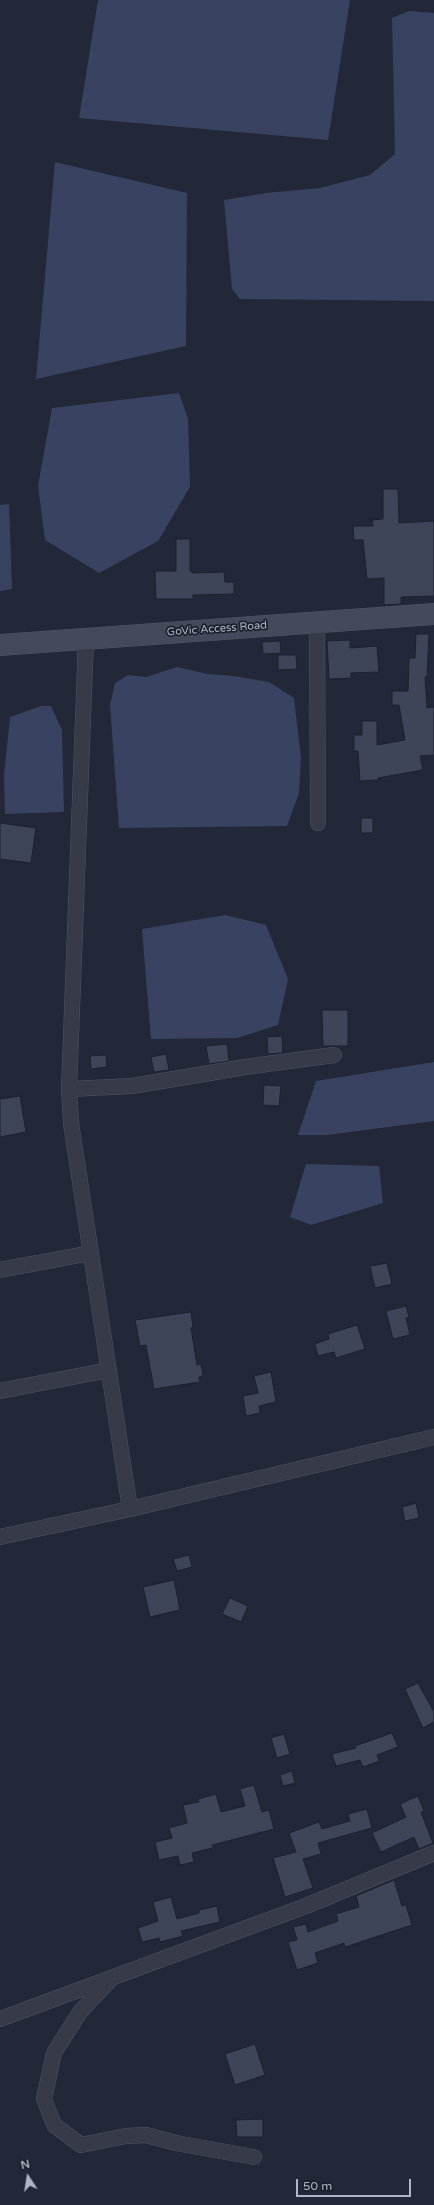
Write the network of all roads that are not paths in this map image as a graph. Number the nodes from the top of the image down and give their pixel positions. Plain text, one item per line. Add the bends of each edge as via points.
1 (434, 614) edge
2 (317, 622) junction
3 (86, 639) junction
4 (0, 645) edge
5 (318, 823) dead end
6 (334, 1055) dead end
7 (69, 1089) junction
8 (91, 1253) junction
9 (0, 1270) edge
10 (109, 1370) junction
11 (0, 1391) edge
12 (434, 1437) edge
13 (130, 1509) junction
14 (0, 1536) edge
15 (434, 1854) edge
16 (114, 1977) junction
17 (0, 2019) edge
18 (254, 2157) dead end

1 - 2 main road, GoVic Access Road
2 - 3 main road, GoVic Access Road
2 - 5 street
3 - 4 main road, GoVic Access Road
3 - 7 street
6 - 7 street via 132,1086
7 - 8 street via 71,1123
8 - 9 street
8 - 10 street
10 - 11 street
10 - 13 street
12 - 13 street
13 - 14 street
15 - 16 street via 306,1906
16 - 17 street
16 - 18 street via 80,2012 54,2053 44,2099 54,2125 81,2145 126,2136 146,2135

